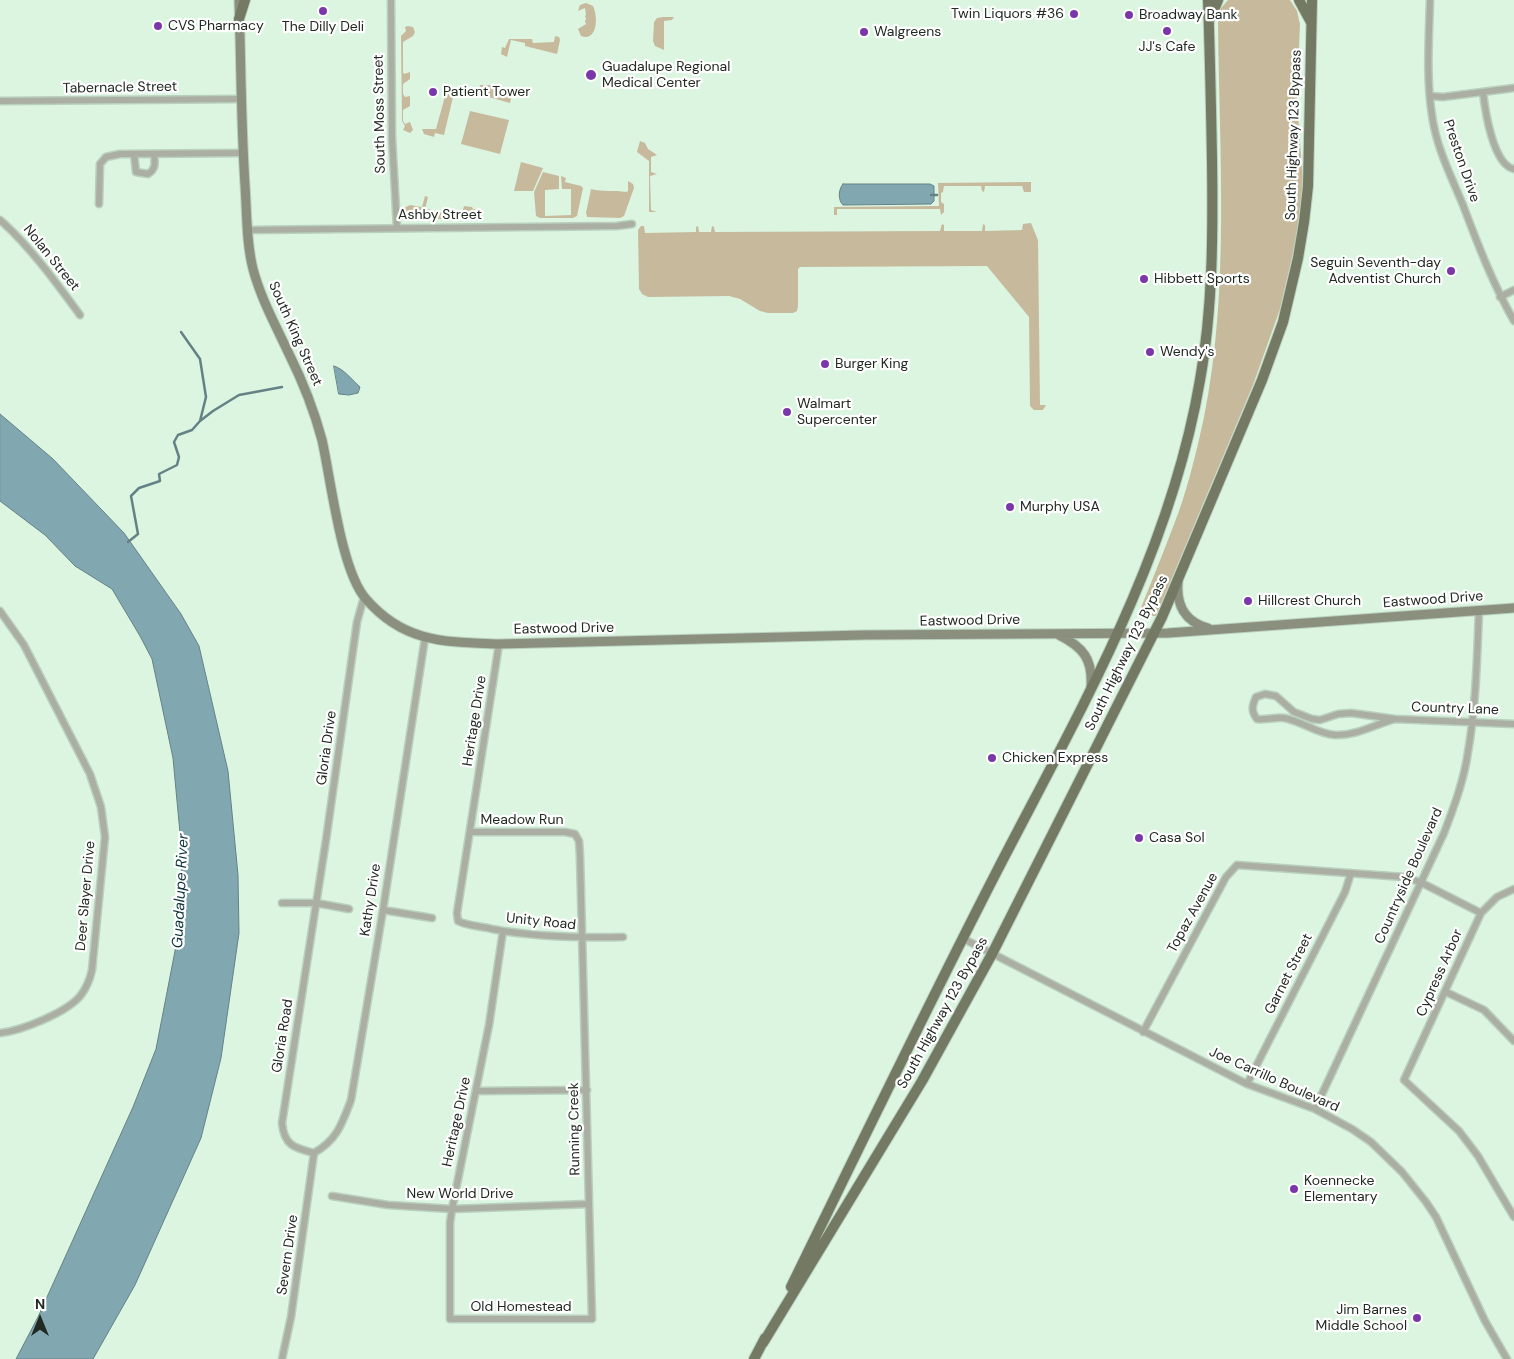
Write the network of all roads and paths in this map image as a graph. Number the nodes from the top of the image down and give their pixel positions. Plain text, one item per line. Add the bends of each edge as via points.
1 (238, 0) edge
2 (245, 0) edge
3 (391, 0) edge
4 (1208, 0) edge
5 (1218, 0) edge
6 (1299, 0) edge
7 (1430, 0) edge
8 (1313, 2) edge
9 (239, 19) junction
10 (1210, 23) junction
11 (1312, 25) junction
12 (1514, 88) edge
13 (1483, 92) junction
14 (1430, 96) junction
15 (241, 99) junction
16 (0, 102) edge
17 (243, 153) junction
18 (134, 154) junction
19 (154, 154) junction
20 (1514, 169) edge
21 (99, 204) dead end
22 (0, 220) edge
23 (632, 224) dead end
24 (397, 228) junction
25 (247, 230) junction
26 (1514, 290) edge
27 (1500, 297) junction
28 (80, 315) dead end
29 (1514, 321) edge
30 (1178, 581) junction
31 (364, 597) junction
32 (1514, 608) edge
33 (1479, 611) junction
34 (0, 612) edge
35 (1213, 630) junction
36 (1057, 633) junction
37 (1118, 633) junction
38 (1154, 633) junction
39 (425, 638) junction
40 (499, 644) junction
41 (1091, 688) junction
42 (1395, 719) junction
43 (1302, 720) junction
44 (1472, 721) junction
45 (1514, 724) edge
46 (470, 832) junction
47 (574, 834) joint
48 (1351, 873) junction
49 (1420, 882) junction
50 (1514, 889) edge
51 (282, 903) dead end
52 (316, 904) junction
53 (349, 908) dead end
54 (383, 910) junction
55 (1481, 913) junction
56 (432, 918) dead end
57 (458, 921) joint
58 (503, 931) junction
59 (623, 937) dead end
60 (582, 938) junction
61 (962, 938) junction
62 (992, 954) junction
63 (1446, 992) junction
64 (1143, 1032) junction
65 (0, 1033) edge
66 (1514, 1041) edge
67 (1247, 1084) junction
68 (587, 1090) junction
69 (476, 1091) junction
70 (1315, 1109) junction
71 (314, 1153) junction
72 (332, 1196) dead end
73 (589, 1204) junction
74 (452, 1209) junction
75 (1514, 1217) edge
76 (450, 1319) joint
77 (592, 1319) joint
78 (763, 1343) junction
79 (282, 1359) edge
80 (754, 1359) edge
81 (1506, 1359) edge

1 - 9 main road, South King Street
2 - 9 main road
3 - 24 street, South Moss Street via 392,137
4 - 10 main road, South Highway 123 Bypass
5 - 10 main road
6 - 11 main road
7 - 14 street, Preston Drive
8 - 11 main road, South Highway 123 Bypass
9 - 15 main road, South King Street
10 - 37 main road, South Highway 123 Bypass via 1212,225 1202,373 1174,488
11 - 30 main road, South Highway 123 Bypass via 1308,186 1304,222 1283,322
12 - 13 street
13 - 14 street
13 - 20 street via 1487,120 1499,154 1506,165
14 - 27 street, Preston Drive via 1438,143
15 - 16 street, Tabernacle Street
15 - 17 main road, South King Street
17 - 19 street
17 - 25 main road, South King Street
18 - 19 street
18 - 19 street via 136,172 148,174 153,171
18 - 21 street via 106,157 100,164
22 - 28 street, Nolan Street
23 - 24 street, Ashby Street
24 - 25 street, Ashby Street
25 - 31 main road, South King Street via 258,286 314,412 344,545
26 - 27 street
27 - 29 street, Preston Drive
30 - 35 main road via 1178,600 1184,613 1195,624
30 - 38 main road, South Highway 123 Bypass
31 - 39 main road, South King Street via 391,622
31 - 52 street, Gloria Drive via 357,622
32 - 33 main road, Eastwood Drive
33 - 35 main road, Eastwood Drive
33 - 44 street, Countryside Boulevard
34 - 65 street, Deer Slayer Drive via 24,645 90,774 105,837 88,984 72,1004 42,1020
35 - 38 main road, Eastwood Drive
36 - 37 main road, Eastwood Drive
36 - 40 main road, Eastwood Drive
36 - 41 main road via 1075,644 1086,656 1091,670
37 - 38 main road, Eastwood Drive
37 - 41 main road, South Highway 123 Bypass
38 - 62 main road, South Highway 123 Bypass
39 - 40 main road, Eastwood Drive
39 - 54 street, Kathy Drive
40 - 46 street, Heritage Drive
41 - 61 main road, South Highway 123 Bypass
42 - 43 street, Country Lane via 1351,713 1320,720
42 - 43 street, Country Lane via 1350,734 1336,735 1324,733
42 - 44 street, Country Lane
43 - 43 street, Country Lane via 1276,696 1265,694 1256,697 1252,706 1258,720 1274,717
44 - 45 street, Country Lane
44 - 49 street, Countryside Boulevard via 1468,754 1456,801
46 - 47 street, Meadow Run
46 - 57 street, Heritage Drive
47 - 60 street, Running Creek via 579,841
48 - 49 street, Topaz Avenue via 1404,877
48 - 64 street, Topaz Avenue via 1237,865 1226,877
48 - 67 street, Garnet Street via 1346,892
49 - 55 street, Topaz Avenue
49 - 70 street, Countryside Boulevard
50 - 55 street, Cypress Arbor via 1497,897
51 - 52 street
52 - 53 street
52 - 71 street, Gloria Road via 282,1123 288,1142 299,1150
54 - 56 street
54 - 71 street, Kathy Drive via 351,1100 335,1136
55 - 63 street, Cypress Arbor
57 - 58 street, Unity Road
58 - 60 street, Unity Road
58 - 69 street, Heritage Drive
59 - 60 street, Unity Road
60 - 68 street, Running Creek
61 - 62 street, Joe Carrillo Boulevard
61 - 78 main road, South Highway 123 Bypass
62 - 64 street, Joe Carrillo Boulevard
62 - 78 main road, South Highway 123 Bypass via 922,1081
63 - 66 street via 1484,1010
63 - 75 street, Cypress Arbor via 1404,1080 1464,1137
64 - 67 street, Joe Carrillo Boulevard
67 - 70 street, Joe Carrillo Boulevard
68 - 69 street
68 - 73 street, Running Creek
69 - 74 street, Heritage Drive
70 - 81 street, Joe Carrillo Boulevard via 1371,1142 1414,1186 1436,1217
71 - 79 street, Severn Drive
72 - 74 street, New World Drive via 388,1205
73 - 74 street, New World Drive
73 - 77 street, Running Creek
74 - 76 street, Heritage Drive
76 - 77 street, Old Homestead
78 - 80 main road, South Highway 123 Bypass

